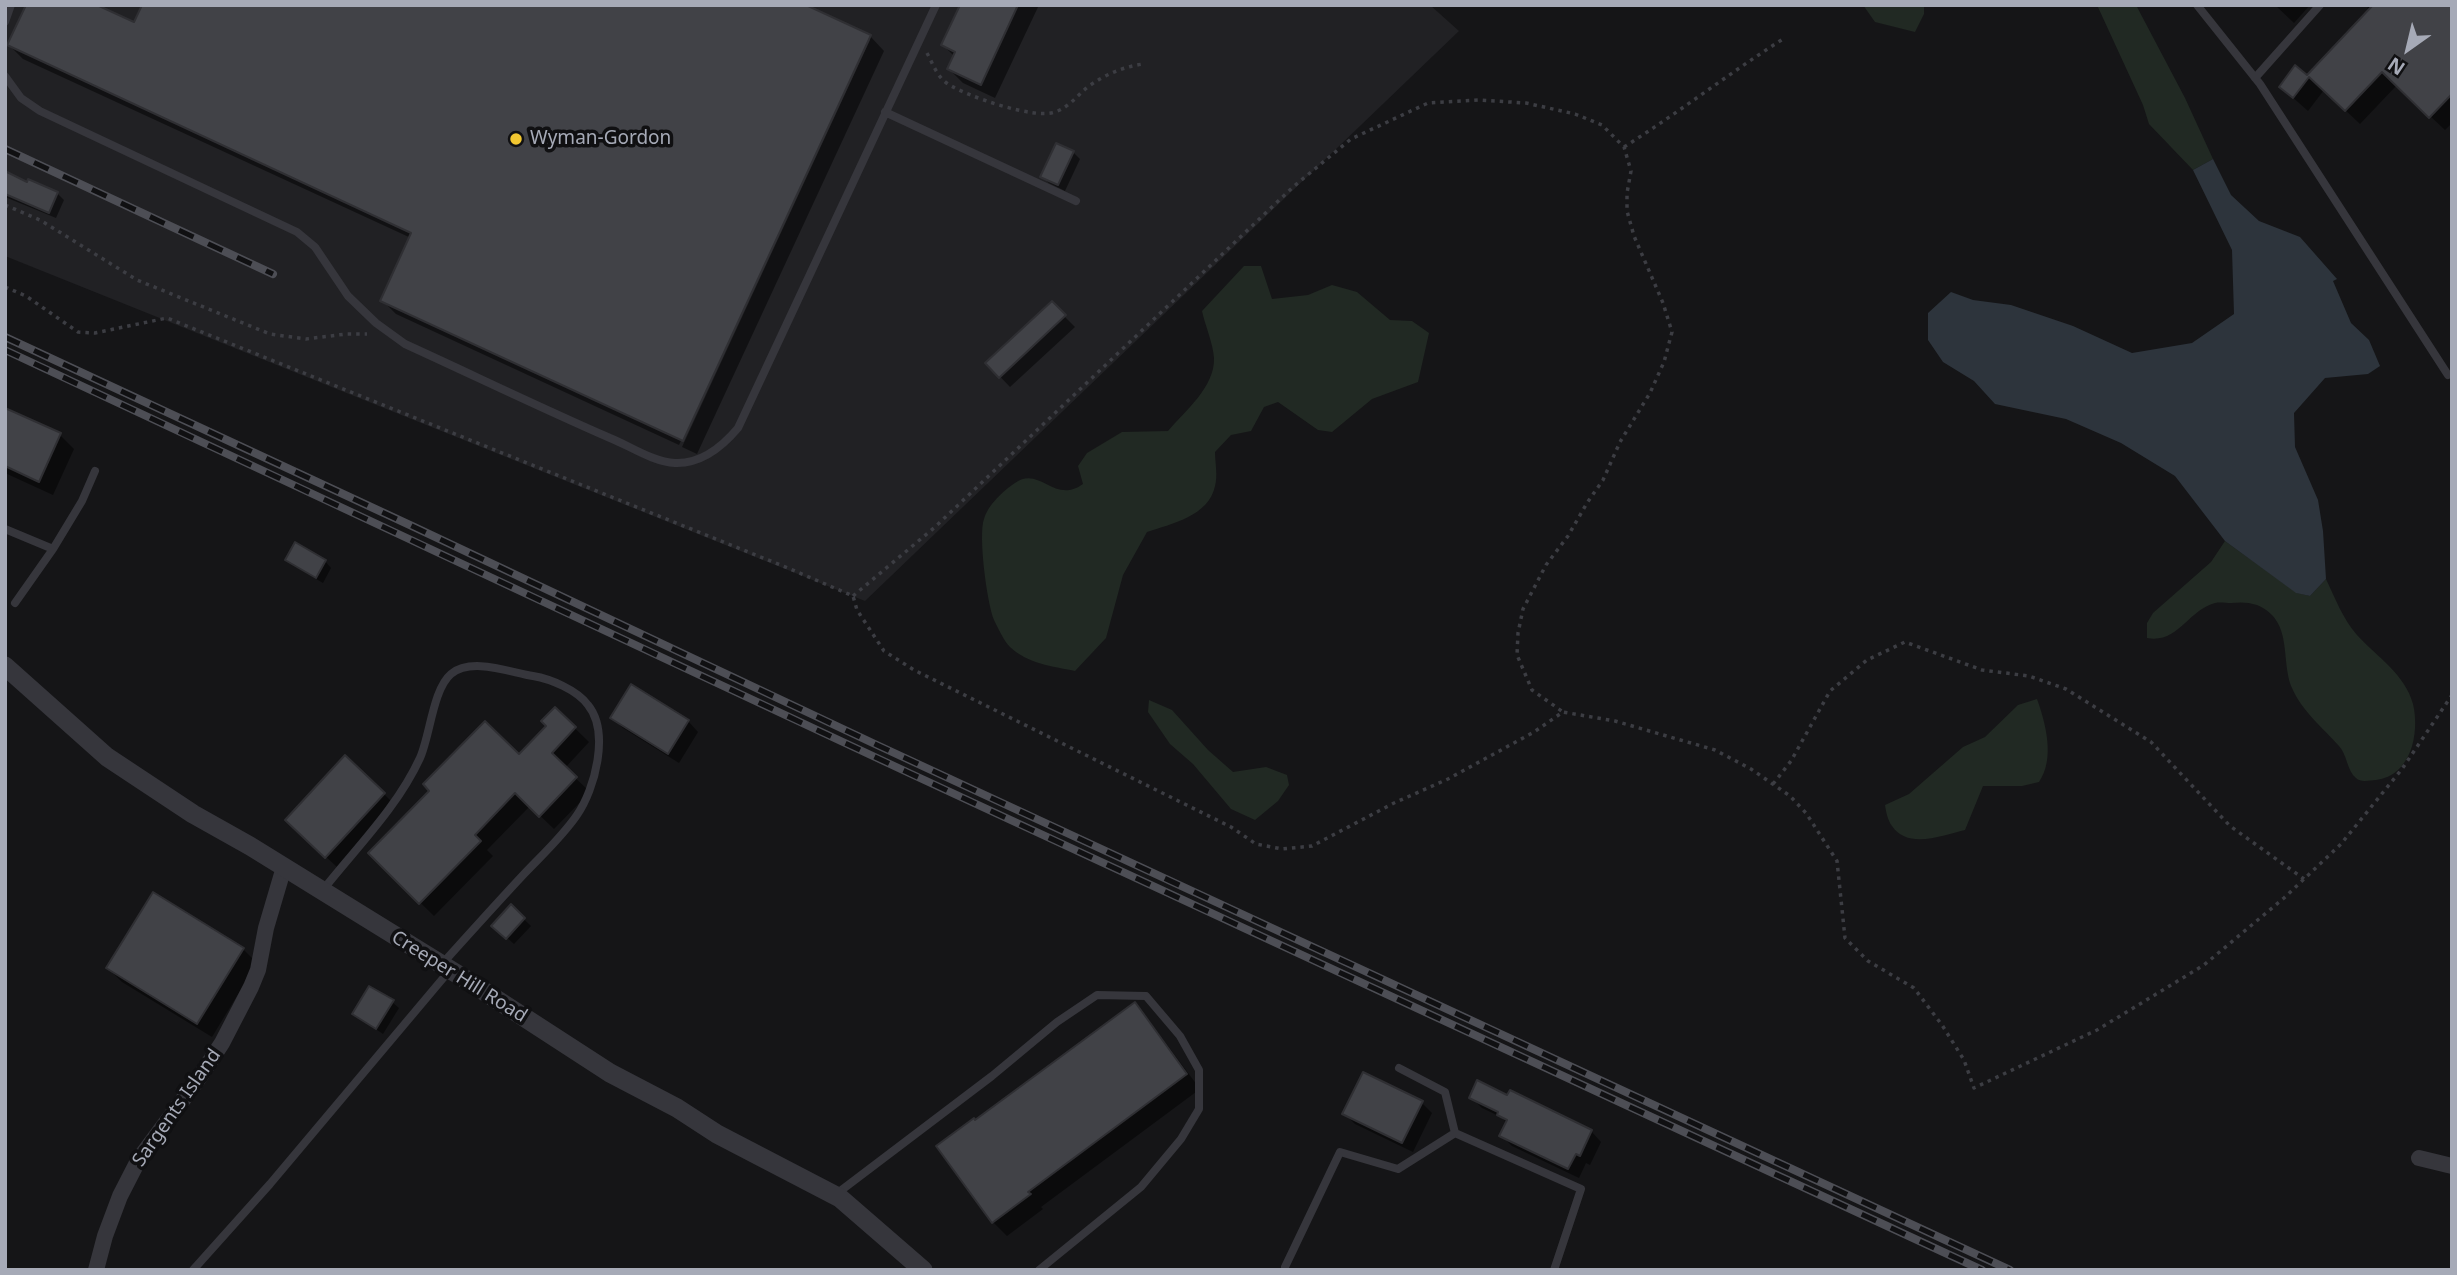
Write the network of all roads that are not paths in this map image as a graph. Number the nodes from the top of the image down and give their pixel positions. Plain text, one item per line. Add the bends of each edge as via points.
1 (11, 5) edge
2 (936, 5) edge
3 (2197, 5) edge
4 (2320, 5) edge
5 (5, 22) edge
6 (5, 76) edge
7 (2255, 78) junction
8 (885, 112) junction
9 (1076, 201) dead end
10 (2448, 375) dead end
11 (95, 471) dead end
12 (5, 528) edge
13 (53, 548) junction
14 (15, 603) dead end
15 (5, 666) edge
16 (284, 867) junction
17 (322, 891) junction
18 (446, 967) junction
19 (1399, 1068) dead end
20 (1455, 1133) junction
21 (2419, 1158) dead end
22 (2452, 1166) edge
23 (835, 1195) junction
24 (1287, 1269) edge
25 (96, 1270) edge
26 (193, 1270) edge
27 (923, 1270) edge
28 (1039, 1270) edge
29 (1554, 1270) edge

1 - 5 lane
2 - 8 lane
3 - 7 lane
4 - 7 lane
6 - 8 lane via 21,98 40,111 297,232 315,247 348,296 390,335 664,462 678,463 713,453 738,428
7 - 10 lane
8 - 9 lane
11 - 13 lane
12 - 13 lane
13 - 14 lane
15 - 16 street, Creeper Hill Road via 107,757
16 - 17 street, Creeper Hill Road
16 - 25 street, Sargents Island via 251,987 199,1079 139,1159 120,1196
17 - 18 street, Creeper Hill Road
17 - 18 lane via 397,800 420,757 437,697 450,674 469,666 539,677 571,690 588,704 597,722 596,772 587,796 557,840
18 - 23 street, Creeper Hill Road via 618,1077
18 - 26 lane via 270,1184
19 - 20 lane via 1445,1092
20 - 24 lane via 1398,1168 1340,1152
20 - 29 lane via 1581,1189
21 - 22 street
23 - 27 street, Creeper Hill Road
23 - 28 lane via 1097,995 1146,996 1180,1036 1199,1070 1199,1109 1181,1139 1141,1186

